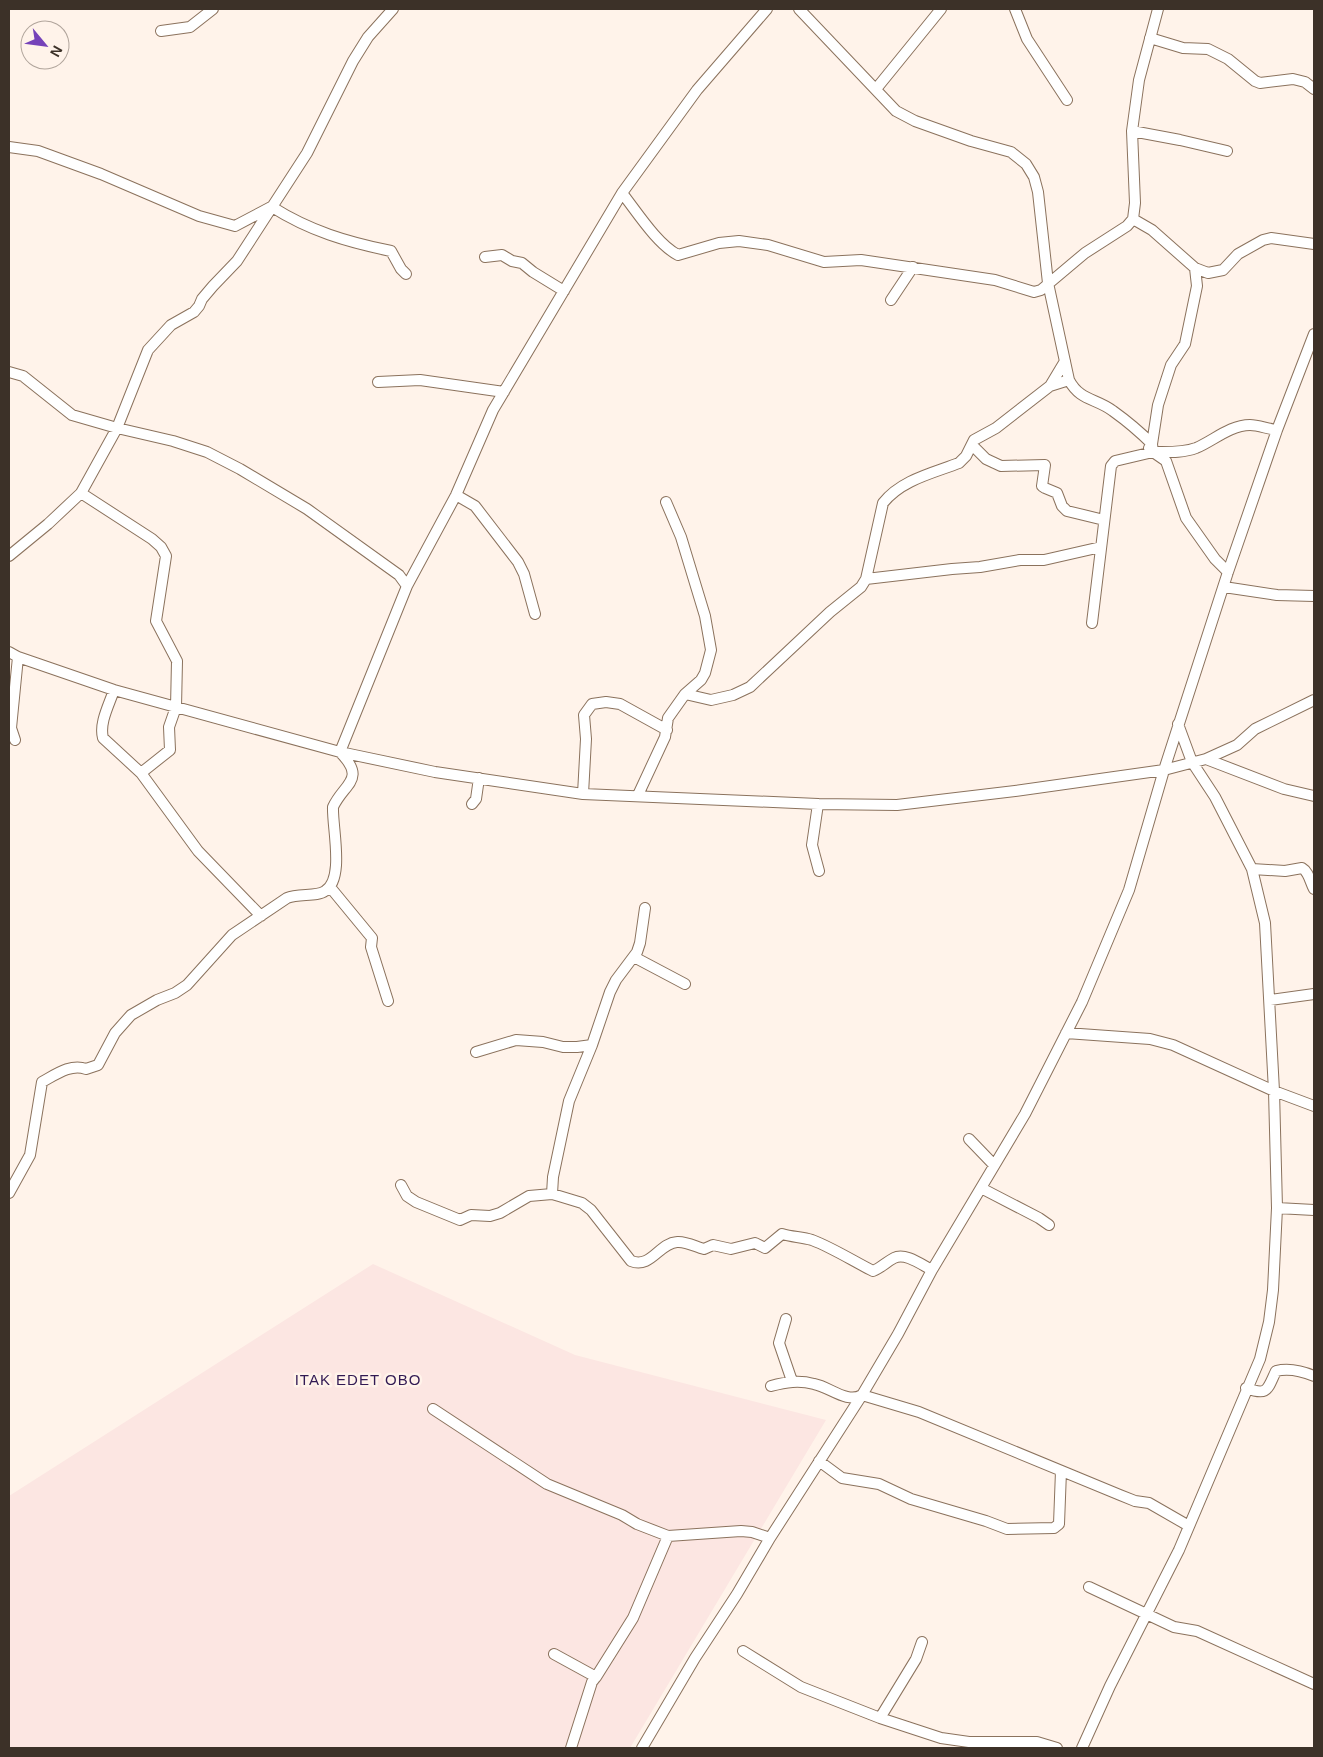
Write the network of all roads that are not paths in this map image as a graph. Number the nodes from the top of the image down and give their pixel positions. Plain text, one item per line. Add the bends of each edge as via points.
1 (213, 9) edge
2 (393, 9) edge
3 (767, 9) edge
4 (799, 9) edge
5 (926, 9) edge
6 (1016, 9) edge
7 (1158, 9) edge
8 (937, 13) edge
9 (161, 31) dead end
10 (1150, 38) junction
11 (876, 89) junction
12 (1314, 89) edge
13 (1067, 100) dead end
14 (1132, 130) junction
15 (9, 148) edge
16 (1227, 151) dead end
17 (622, 193) junction
18 (272, 207) junction
19 (1133, 219) junction
20 (1314, 244) edge
21 (485, 257) dead end
22 (913, 267) junction
23 (1196, 272) junction
24 (406, 274) dead end
25 (1048, 283) junction
26 (564, 291) junction
27 (891, 300) dead end
28 (1314, 334) edge
29 (1065, 361) junction
30 (9, 372) edge
31 (1069, 380) junction
32 (378, 382) dead end
33 (1050, 386) junction
34 (504, 392) junction
35 (117, 428) junction
36 (1277, 430) junction
37 (972, 444) junction
38 (1153, 448) junction
39 (81, 493) junction
40 (456, 495) junction
41 (666, 502) dead end
42 (1104, 520) junction
43 (1101, 547) junction
44 (9, 556) edge
45 (1228, 572) junction
46 (866, 579) junction
47 (407, 586) junction
48 (1224, 587) junction
49 (1314, 596) edge
50 (535, 614) dead end
51 (1092, 623) dead end
52 (14, 654) edge
53 (114, 690) junction
54 (685, 694) junction
55 (1314, 700) edge
56 (176, 707) junction
57 (1178, 724) junction
58 (667, 730) junction
59 (15, 740) dead end
60 (340, 752) junction
61 (1206, 759) junction
62 (1192, 762) junction
63 (1164, 770) junction
64 (141, 773) junction
65 (479, 778) junction
66 (584, 794) junction
67 (638, 796) junction
68 (1314, 796) edge
69 (472, 804) dead end
70 (818, 804) junction
71 (1252, 868) junction
72 (819, 871) dead end
73 (330, 887) junction
74 (1314, 889) edge
75 (645, 908) dead end
76 (261, 916) junction
77 (634, 957) junction
78 (685, 984) dead end
79 (1314, 994) edge
80 (1270, 1000) junction
81 (388, 1001) dead end
82 (1066, 1033) junction
83 (592, 1045) junction
84 (476, 1052) dead end
85 (1274, 1091) junction
86 (1314, 1106) edge
87 (968, 1139) dead end
88 (994, 1165) junction
89 (401, 1185) dead end
90 (981, 1188) junction
91 (9, 1193) edge
92 (552, 1194) junction
93 (1277, 1208) junction
94 (1314, 1210) edge
95 (1049, 1226) dead end
96 (932, 1270) junction
97 (786, 1319) dead end
98 (1314, 1376) edge
99 (792, 1382) junction
100 (771, 1386) dead end
101 (1246, 1388) junction
102 (862, 1395) junction
103 (433, 1409) dead end
104 (819, 1461) junction
105 (1061, 1471) junction
106 (1188, 1526) junction
107 (668, 1536) junction
108 (770, 1538) junction
109 (1089, 1587) dead end
110 (1148, 1614) junction
111 (922, 1642) dead end
112 (743, 1651) dead end
113 (554, 1654) dead end
114 (596, 1677) junction
115 (1314, 1684) edge
116 (880, 1718) junction
117 (571, 1748) edge
118 (642, 1748) edge
119 (1057, 1748) edge
120 (1082, 1748) edge

1 - 9 street via 190,26
2 - 18 street via 368,37 353,61 307,153
3 - 17 street via 697,90
4 - 11 street
5 - 8 street
6 - 13 street via 1028,39
7 - 10 street
8 - 11 street
10 - 12 street via 1183,48 1208,49 1228,59 1260,83 1293,79
10 - 14 street via 1139,80
11 - 25 street via 896,111 914,121 1011,152 1026,164 1038,192
14 - 16 street
14 - 19 street
15 - 18 street via 38,151 198,216 235,226
17 - 22 street via 670,251 678,255 719,243 739,241 768,245 824,262 861,260
17 - 26 street
18 - 24 street via 294,221 348,242 391,251
18 - 35 street via 237,261 202,299 200,306 172,325 148,350
19 - 23 street via 1152,230
19 - 25 street
20 - 23 street via 1271,238 1250,246 1223,270 1208,274
21 - 26 street via 502,255 522,263
22 - 25 street via 996,280 1034,292
22 - 27 street
23 - 38 street via 1197,286 1185,344 1171,365 1158,404
25 - 29 street
26 - 34 street
28 - 36 street
29 - 31 street
29 - 33 street
30 - 35 street via 23,376 72,415
31 - 33 street
31 - 38 street via 1082,397 1113,410
32 - 34 street via 420,380
33 - 37 street
34 - 40 street
35 - 39 street
35 - 47 street via 198,449 240,469 307,508 399,575
36 - 38 street via 1242,426 1185,451
36 - 45 street
37 - 42 street via 986,459 1001,466 1045,465 1042,486 1057,493 1062,506
37 - 46 street via 959,463 904,484 886,498
38 - 42 street via 1142,455 1112,463
38 - 45 street via 1166,461 1186,518
39 - 44 street
39 - 56 street via 152,539 166,556 156,621 177,661
40 - 47 street
40 - 50 street via 475,506 518,562
41 - 54 street via 681,537 705,616 711,650 705,673
42 - 43 street
43 - 46 street via 1044,560 1020,560
43 - 51 street
45 - 48 street
46 - 54 street via 750,687 712,700
47 - 60 street
48 - 49 street via 1277,595
48 - 57 street
52 - 53 street
52 - 59 street via 11,728
53 - 56 street
53 - 64 street via 101,732 103,738
54 - 58 street via 668,718
55 - 61 street via 1255,729 1237,745
56 - 60 street
56 - 64 street via 169,727 170,750
57 - 62 street
57 - 63 street
58 - 66 street via 620,704 592,704 584,715
58 - 67 street
60 - 65 street
60 - 73 street via 352,766 353,773 347,788 332,807 336,837 334,881
61 - 62 street
61 - 68 street via 1284,789
62 - 63 street
62 - 71 street via 1215,797
63 - 70 street via 897,805
63 - 82 street via 1129,890
64 - 76 street via 198,850
65 - 66 street
65 - 69 street via 476,800
66 - 67 street
67 - 70 street
70 - 72 street via 812,846
71 - 74 street via 1285,871 1302,868
71 - 80 street via 1265,924
73 - 76 street via 324,892 291,896
73 - 81 street via 372,938 371,948
75 - 77 street via 640,943
76 - 91 street via 232,935 187,985 131,1015 115,1033 98,1065 86,1069 79,1066 69,1068 42,1082 30,1155
77 - 78 street
77 - 83 street via 616,980
79 - 80 street
80 - 85 street
82 - 85 street via 1150,1039 1186,1050
82 - 88 street via 1025,1114
83 - 84 street via 563,1047 516,1040
83 - 92 street via 567,1109
85 - 86 street
85 - 93 street
87 - 88 street
88 - 90 street
89 - 92 street via 416,1202 460,1220 471,1215 500,1213 529,1196
90 - 95 street
90 - 96 street
92 - 96 street via 582,1203 591,1210 635,1263 646,1262 675,1242 704,1249 716,1244 731,1249 755,1243 765,1248 782,1234 821,1244 872,1271 893,1258 903,1256
93 - 94 street
93 - 101 street via 1269,1322 1260,1358
96 - 102 street
97 - 99 street via 779,1343
98 - 101 street via 1286,1369 1276,1371 1263,1392
99 - 100 street
99 - 102 street via 814,1383 850,1399
101 - 106 street
102 - 104 street
102 - 105 street via 919,1412
103 - 107 street via 547,1484
104 - 105 street via 842,1478 879,1484 911,1499 1008,1529 1054,1528 1059,1524
104 - 108 street
105 - 106 street via 1135,1501 1149,1503
106 - 110 street
107 - 108 street via 741,1531
107 - 114 street via 633,1618
108 - 118 street
109 - 110 street
110 - 115 street via 1179,1629 1197,1631
110 - 120 street
111 - 116 street via 916,1659
112 - 116 street via 801,1687
113 - 114 street
114 - 117 street
116 - 119 street via 941,1738 969,1742 1037,1742

